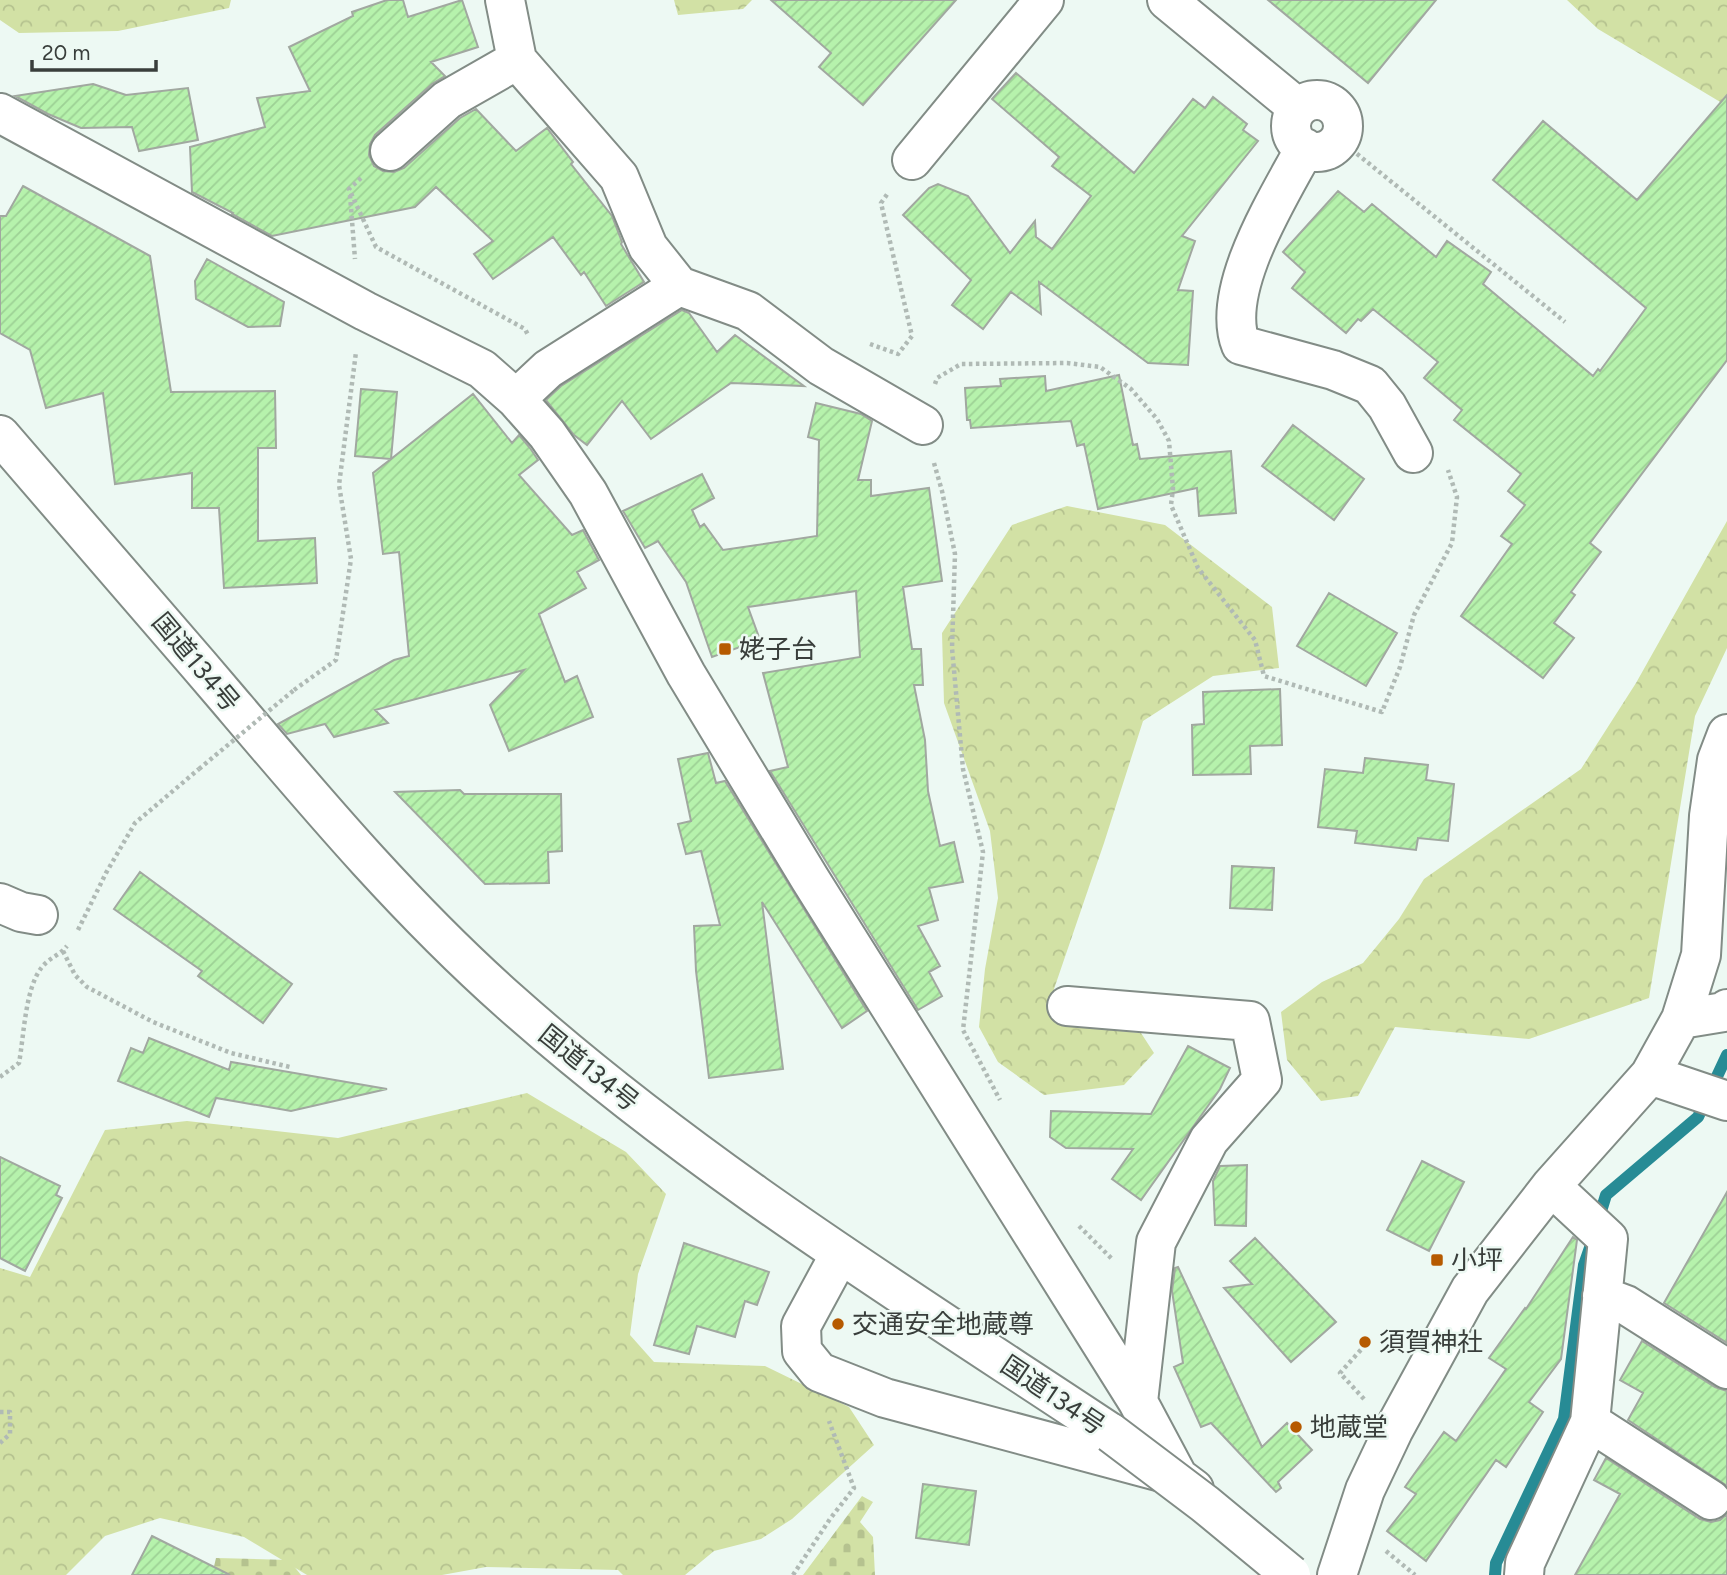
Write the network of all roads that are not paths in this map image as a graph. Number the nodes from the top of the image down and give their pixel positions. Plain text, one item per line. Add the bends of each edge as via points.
1 (505, 0) edge
2 (1044, 0) edge
3 (1167, 0) edge
4 (517, 60) junction
5 (0, 113) edge
6 (390, 151) road end
7 (912, 160) road end
8 (680, 286) junction
9 (516, 399) junction
10 (923, 425) road end
11 (0, 435) edge
12 (1413, 453) road end
13 (1727, 734) edge
14 (0, 903) edge
15 (38, 915) dead end
16 (1067, 1006) dead end
17 (1727, 1009) edge
18 (1681, 1019) junction
19 (1650, 1076) junction
20 (1727, 1101) edge
21 (1551, 1186) junction
22 (840, 1254) junction
23 (1602, 1296) junction
24 (1727, 1369) edge
25 (1138, 1402) junction
26 (1590, 1422) junction
27 (1178, 1477) junction
28 (1711, 1500) dead end
29 (1291, 1575) edge
30 (1304, 1575) edge
31 (1337, 1575) edge
32 (1524, 1575) edge

1 - 4 main road
2 - 7 main road
3 - 12 main road via 1298,108 1321,99 1342,114 1343,130 1322,144 1259,234 1240,286 1236,333 1241,345 1370,385
4 - 6 main road via 447,100
4 - 8 main road via 619,177 648,247
5 - 9 main road via 482,369
8 - 9 main road via 548,369
8 - 10 main road via 748,311 821,366
9 - 25 main road via 547,434 588,494 686,674 810,879
11 - 22 main road, 国道134号 via 331,821 433,930 572,1057 684,1144
13 - 18 main road via 1717,760 1709,816 1701,955
14 - 15 main road
16 - 25 main road via 1250,1021 1262,1080 1209,1140 1156,1242
17 - 18 main road
18 - 19 main road
19 - 20 main road
19 - 21 main road
21 - 23 main road via 1608,1239
21 - 31 main road via 1470,1290 1365,1490
22 - 27 main road via 801,1326 802,1351 819,1372 884,1398
22 - 29 main road, 国道134号, bridge via 1111,1433
23 - 24 main road via 1626,1305
23 - 26 main road
25 - 27 main road
26 - 28 main road
26 - 32 main road via 1525,1563
27 - 30 main road

